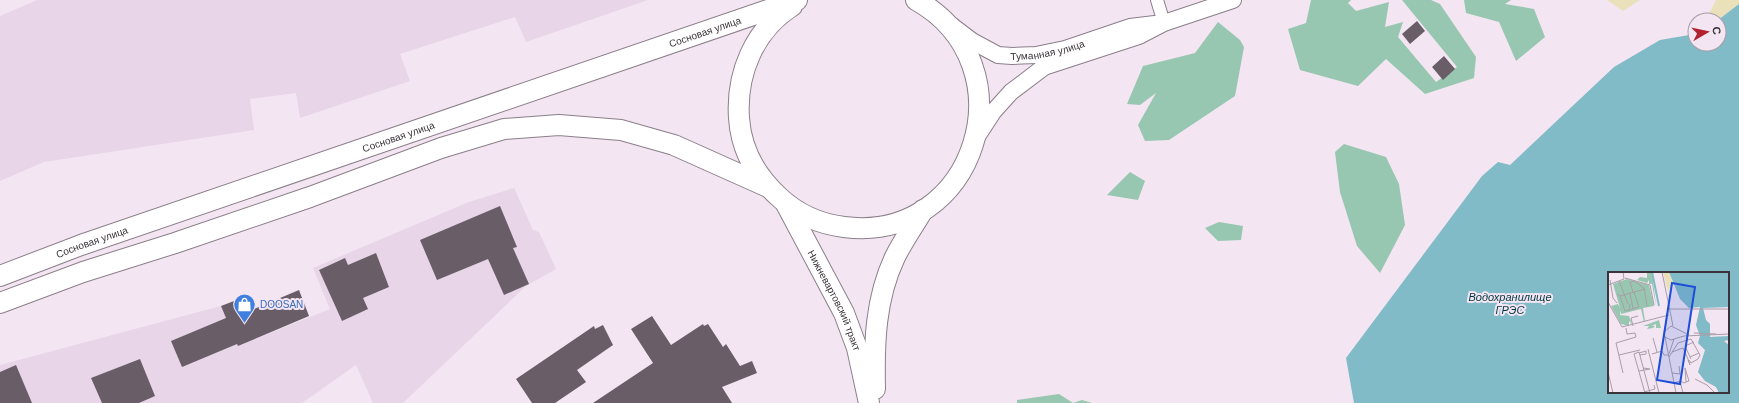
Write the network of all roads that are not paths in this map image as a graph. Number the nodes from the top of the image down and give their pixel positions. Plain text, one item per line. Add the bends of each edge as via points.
1 (797, 0) edge
2 (802, 0) edge
3 (916, 0) edge
4 (1157, 0) edge
5 (1233, 0) edge
6 (940, 17) junction
7 (1164, 23) junction
8 (976, 138) junction
9 (768, 187) junction
10 (785, 203) junction
11 (923, 209) junction
12 (0, 276) edge
13 (0, 303) edge
14 (869, 403) edge
15 (875, 403) edge

1 - 12 main road, Сосновая улица via 81,245
2 - 9 main road via 772,22 758,39 747,59 740,81 739,126 745,148 755,169
3 - 6 main road
4 - 7 street
5 - 7 street, Туманная улица
6 - 7 street, Туманная улица via 998,55 1012,56 1036,55 1065,49 1130,26
6 - 8 main road via 964,46 977,81 980,100
7 - 8 street, Туманная улица via 1140,36 1044,67 1011,92 993,112
8 - 11 main road via 970,155 951,186
9 - 10 main road
9 - 13 main road via 674,145 621,130 559,125 504,129 441,148 310,197 84,272
10 - 11 main road via 817,221 853,228 890,224
10 - 14 main road, Нижневартовский тракт via 844,313 857,348
11 - 15 main road, Нижневартовский тракт via 895,257 884,286 875,336

